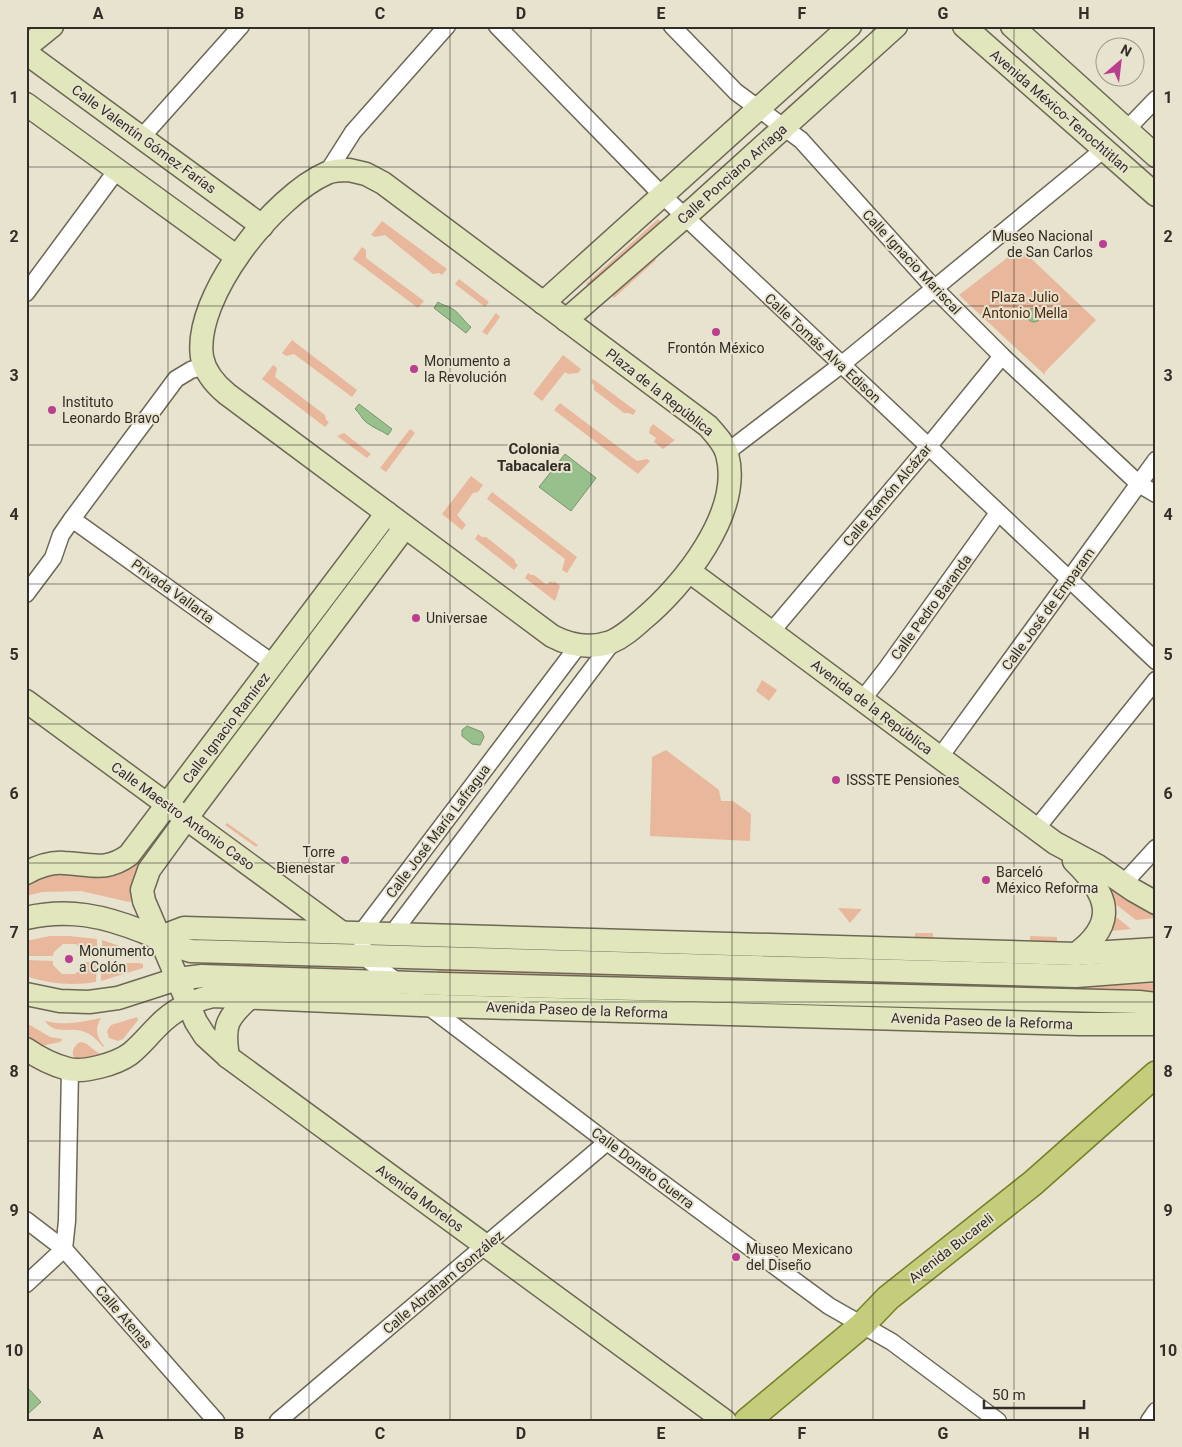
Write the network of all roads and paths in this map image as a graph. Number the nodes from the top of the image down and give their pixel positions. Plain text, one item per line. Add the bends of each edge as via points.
1 (52, 26) edge
2 (241, 26) edge
3 (447, 26) edge
4 (498, 26) edge
5 (672, 26) edge
6 (850, 26) edge
7 (896, 26) edge
8 (964, 26) edge
9 (1012, 26) edge
10 (26, 47) edge
11 (26, 53) edge
12 (1156, 99) edge
13 (26, 104) edge
14 (758, 109) junction
15 (784, 128) junction
16 (1126, 130) junction
17 (142, 138) junction
18 (1103, 150) junction
19 (1156, 156) edge
20 (117, 170) junction
21 (327, 174) junction
22 (662, 195) junction
23 (1156, 195) edge
24 (684, 216) junction
25 (262, 226) junction
26 (237, 257) junction
27 (935, 289) junction
28 (26, 293) edge
29 (543, 303) junction
30 (566, 320) junction
31 (1002, 356) junction
32 (841, 365) junction
33 (205, 366) junction
34 (928, 447) junction
35 (727, 452) junction
36 (1156, 460) edge
37 (1139, 484) junction
38 (1156, 494) edge
39 (386, 513) junction
40 (998, 513) junction
41 (72, 519) junction
42 (405, 527) junction
43 (689, 571) junction
44 (1070, 580) junction
45 (26, 594) edge
46 (771, 632) junction
47 (614, 640) junction
48 (578, 646) junction
49 (1156, 661) edge
50 (274, 664) junction
51 (1156, 680) edge
52 (862, 700) junction
53 (26, 701) edge
54 (940, 757) junction
55 (168, 805) junction
56 (186, 818) junction
57 (1036, 829) junction
58 (1055, 843) junction
59 (1156, 848) edge
60 (26, 873) edge
61 (1123, 884) junction
62 (1156, 903) edge
63 (26, 918) edge
64 (351, 932) junction
65 (392, 934) junction
66 (158, 938) junction
67 (1156, 949) edge
68 (1076, 954) junction
69 (364, 957) junction
70 (1156, 970) edge
71 (177, 980) junction
72 (398, 982) junction
73 (26, 994) edge
74 (250, 997) junction
75 (187, 1004) junction
76 (1156, 1004) edge
77 (427, 1006) junction
78 (1156, 1024) edge
79 (26, 1049) edge
80 (228, 1058) junction
81 (70, 1070) junction
82 (1156, 1074) edge
83 (607, 1142) junction
84 (26, 1220) edge
85 (485, 1245) junction
86 (64, 1249) junction
87 (26, 1284) edge
88 (862, 1325) junction
89 (1156, 1411) edge
90 (216, 1421) edge
91 (278, 1421) edge
92 (725, 1421) edge
93 (747, 1421) edge
94 (998, 1421) edge
95 (1148, 1421) edge

1 - 10 main road
2 - 17 street
3 - 21 street via 353,132
4 - 22 street, Calle Tomás Alva Edison
5 - 14 street, Calle Ignacio Mariscal via 727,84
6 - 14 main road
7 - 15 main road, Calle Ponciano Arriaga
8 - 18 main road, Avenida México-Tenochtitlan
9 - 16 main road, Avenida México-Tenochtitlan
11 - 17 main road, Calle Valentín Gómez Farías
12 - 16 street
13 - 20 main road
14 - 15 street, Calle Ignacio Mariscal
14 - 22 main road
15 - 24 main road, Calle Ponciano Arriaga
15 - 27 street, Calle Ignacio Mariscal via 800,140
16 - 19 main road, Avenida México-Tenochtitlan
17 - 25 main road, Calle Valentín Gómez Farías
18 - 23 main road, Avenida México-Tenochtitlan
18 - 27 street
20 - 26 main road
20 - 28 street
21 - 25 main road, Plaza de la República via 302,188
21 - 29 main road, Plaza de la República via 349,170 383,183
22 - 24 street, Calle Tomás Alva Edison
22 - 29 main road
24 - 30 main road, Calle Ponciano Arriaga
24 - 32 street, Calle Tomás Alva Edison
25 - 26 main road, Plaza de la República
26 - 33 main road, Plaza de la República via 214,299 206,323 202,342
27 - 31 street, Calle Ignacio Mariscal
27 - 32 street
29 - 30 main road, Plaza de la República
30 - 35 main road, Plaza de la República via 708,426
31 - 34 street, Calle Ramón Alcázar
31 - 37 street, Calle Ignacio Mariscal
32 - 34 street, Calle Tomás Alva Edison
32 - 35 street
33 - 39 main road, Plaza de la República via 227,394
33 - 41 street via 176,378
34 - 40 street, Calle Tomás Alva Edison
34 - 46 street, Calle Ramón Alcázar
35 - 43 main road, Plaza de la República via 730,480 724,508
36 - 37 street, Calle José de Emparam
37 - 38 street, Calle Ignacio Mariscal
37 - 44 street, Calle José de Emparam
39 - 42 main road, Plaza de la República
39 - 50 main road, Calle Ignacio Ramírez
40 - 44 street, Calle Tomás Alva Edison
40 - 52 street, Calle Pedro Baranda
41 - 45 street via 61,534 53,558
41 - 50 street, Privada Vallarta
42 - 48 main road, Plaza de la República via 552,636
42 - 56 main road, Calle Ignacio Ramírez
43 - 46 main road, Avenida de la República
43 - 47 main road, Plaza de la República via 657,608
44 - 49 street, Calle Tomás Alva Edison
44 - 54 street, Calle José de Emparam
46 - 52 main road, Avenida de la República
47 - 48 main road, Plaza de la República via 594,646
47 - 65 street, Calle José María Lafragua
48 - 64 street, Calle José María Lafragua
50 - 55 main road, Calle Ignacio Ramírez
51 - 57 street
52 - 54 main road, Avenida de la República
53 - 55 main road, Calle Maestro Antonio Caso
54 - 57 main road, Avenida de la República
55 - 56 main road, Calle Maestro Antonio Caso
55 - 60 main road, Calle Ignacio Ramírez via 129,855 120,861 101,867 62,863
56 - 64 main road, Calle Maestro Antonio Caso
56 - 66 main road, Calle Ignacio Ramírez via 149,870 142,890
57 - 58 main road, Avenida de la República
58 - 61 main road, Avenida de la República via 1098,866
58 - 68 main road, Avenida de la República via 1086,874 1103,903 1104,918 1097,934
59 - 61 street
61 - 62 main road, Avenida de la República
63 - 66 main road via 74,913 101,917
64 - 65 main road
64 - 66 main road via 184,928
64 - 69 street
65 - 68 main road
66 - 69 main road via 191,951
66 - 71 main road, Avenida Morelos
67 - 68 main road
69 - 70 main road via 1076,976
69 - 72 street
71 - 72 main road, Avenida Paseo de la Reforma via 202,976
71 - 73 main road, Avenida Paseo de la Reforma via 118,998 90,1002 60,1001
71 - 75 main road, Avenida Morelos
72 - 76 main road, Avenida Paseo de la Reforma
72 - 77 street
74 - 75 main road, Avenida Paseo de la Reforma via 213,996
74 - 77 main road, Avenida Paseo de la Reforma
74 - 80 main road via 236,1009 228,1023
75 - 80 main road, Avenida Morelos via 206,1036
75 - 81 main road, Avenida Paseo de la Reforma via 169,1015 129,1054 98,1067
77 - 78 main road, Avenida Paseo de la Reforma
77 - 83 street, Calle Donato Guerra
79 - 81 main road, Avenida Paseo de la Reforma
80 - 85 main road, Avenida Morelos
81 - 86 street
82 - 88 main road, Avenida Bucareli via 1033,1183 888,1298
83 - 85 street, Calle Abraham González
83 - 88 street, Calle Donato Guerra via 828,1306
84 - 86 street, Calle Atenas
85 - 91 street, Calle Abraham González
85 - 92 main road, Avenida Morelos
86 - 87 street
86 - 90 street, Calle Atenas
88 - 93 main road, Avenida Bucareli
88 - 94 street, Calle Donato Guerra via 892,1342
89 - 95 street

